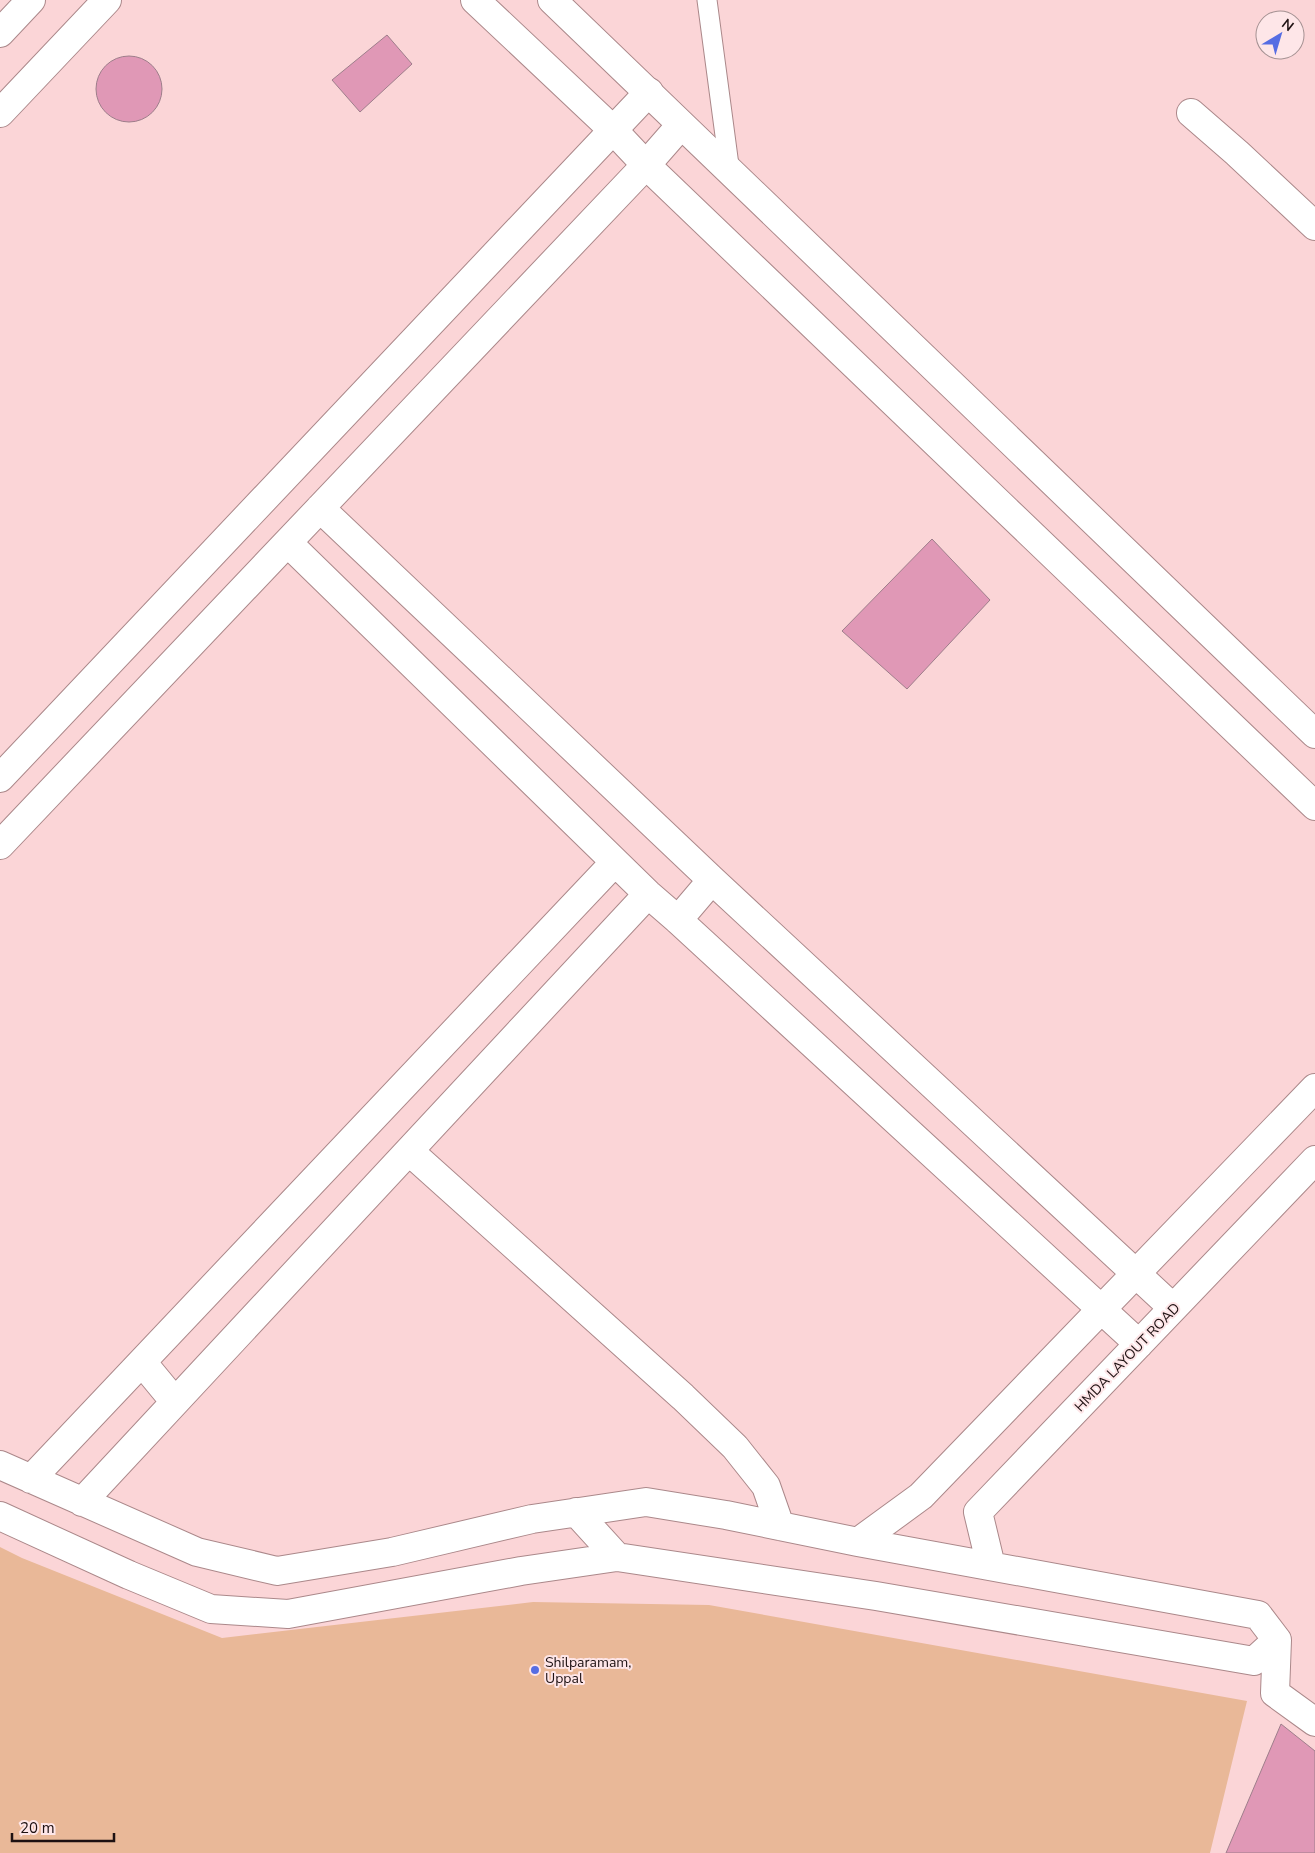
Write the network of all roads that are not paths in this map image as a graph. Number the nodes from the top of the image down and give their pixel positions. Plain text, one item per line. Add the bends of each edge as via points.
1 (31, 0) edge
2 (107, 0) edge
3 (475, 0) edge
4 (552, 0) edge
5 (707, 0) edge
6 (0, 33) edge
7 (649, 92) junction
8 (0, 113) edge
9 (1191, 113) dead end
10 (681, 125) junction
11 (614, 130) junction
12 (646, 165) junction
13 (730, 173) junction
14 (1315, 226) edge
15 (320, 508) junction
16 (288, 542) junction
17 (1315, 734) edge
18 (0, 778) edge
19 (1315, 806) edge
20 (0, 845) edge
21 (615, 862) junction
22 (712, 880) junction
23 (648, 894) junction
24 (678, 920) junction
25 (1315, 1088) edge
26 (409, 1151) junction
27 (1315, 1160) edge
28 (1136, 1274) junction
29 (1174, 1308) junction
30 (1101, 1310) junction
31 (1139, 1344) junction
32 (142, 1362) junction
33 (175, 1402) junction
34 (0, 1465) edge
35 (31, 1479) junction
36 (82, 1502) junction
37 (576, 1512) junction
38 (0, 1516) edge
39 (780, 1526) junction
40 (858, 1542) junction
41 (618, 1557) junction
42 (991, 1566) junction
43 (1277, 1640) junction
44 (1315, 1722) edge

1 - 6 street
2 - 8 street
3 - 11 street
4 - 7 street
5 - 13 lane
7 - 10 street
7 - 11 street
9 - 14 street
10 - 12 street
10 - 13 street
11 - 12 street
11 - 18 street
12 - 15 street
12 - 19 street
13 - 17 street
15 - 16 street
15 - 22 street
16 - 20 street
16 - 21 street
21 - 23 street
21 - 32 street
22 - 24 street
22 - 28 street
23 - 24 street
23 - 26 street
24 - 30 street
25 - 28 street
26 - 33 street
26 - 39 street via 735,1447 766,1486
27 - 29 street, HMDA LAYOUT ROAD
28 - 29 street
28 - 30 street
29 - 31 street, HMDA LAYOUT ROAD
30 - 31 street
30 - 40 street via 921,1496
31 - 42 street, HMDA LAYOUT ROAD via 978,1512
32 - 33 street
32 - 35 street
33 - 36 street
34 - 35 street
35 - 36 street
36 - 37 street via 197,1552 276,1571 392,1552 532,1519
37 - 39 street via 646,1502
37 - 41 street
38 - 41 street via 211,1609 288,1614 521,1571
39 - 40 street
40 - 42 street
41 - 43 street via 876,1596 1254,1661
42 - 43 street via 1258,1615
43 - 44 street via 1275,1693

